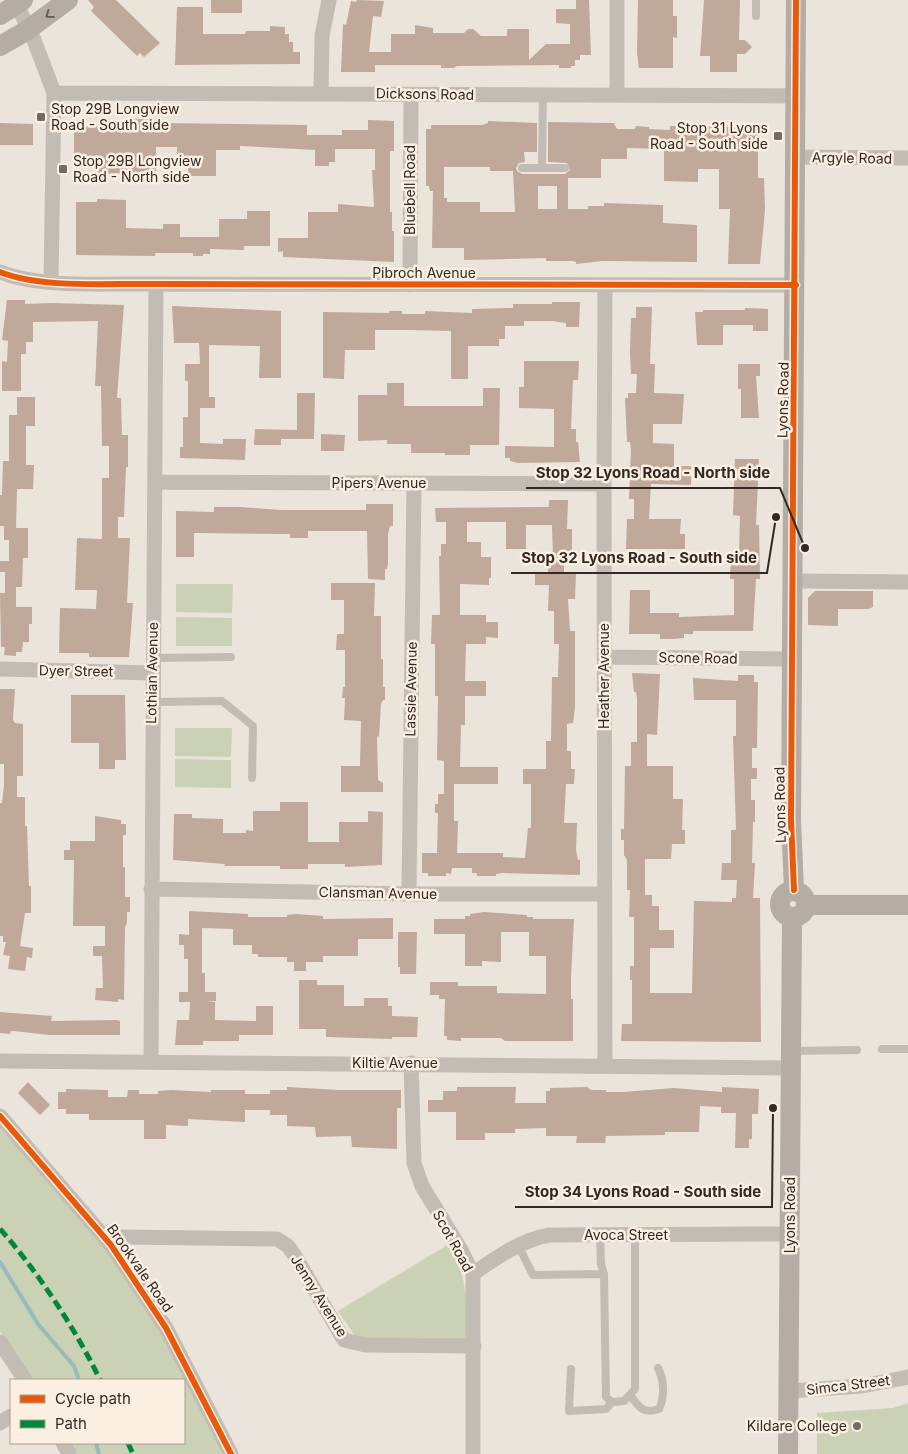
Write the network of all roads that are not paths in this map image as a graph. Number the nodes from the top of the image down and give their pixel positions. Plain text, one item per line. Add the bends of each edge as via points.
1 (68, 0) edge
2 (329, 0) edge
3 (617, 0) edge
4 (756, 0) edge
5 (796, 0) edge
6 (13, 6) edge
7 (756, 16) dead end
8 (29, 28) junction
9 (0, 46) edge
10 (54, 93) junction
11 (321, 93) junction
12 (411, 94) junction
13 (543, 95) junction
14 (616, 95) junction
15 (796, 96) junction
16 (796, 157) junction
17 (908, 158) edge
18 (522, 168) dead end
19 (542, 168) junction
20 (565, 168) dead end
21 (0, 272) edge
22 (51, 282) junction
23 (156, 284) junction
24 (410, 285) junction
25 (605, 286) junction
26 (796, 286) junction
27 (155, 482) junction
28 (414, 484) junction
29 (604, 484) junction
30 (794, 582) junction
31 (908, 582) edge
32 (231, 657) dead end
33 (605, 657) junction
34 (152, 658) junction
35 (792, 658) junction
36 (0, 669) edge
37 (152, 673) junction
38 (152, 702) junction
39 (252, 778) dead end
40 (151, 889) junction
41 (409, 894) junction
42 (605, 894) junction
43 (797, 904) junction
44 (908, 905) edge
45 (882, 1049) dead end
46 (857, 1050) dead end
47 (908, 1050) edge
48 (790, 1059) junction
49 (0, 1061) edge
50 (151, 1062) junction
51 (411, 1063) junction
52 (605, 1066) junction
53 (0, 1116) edge
54 (790, 1234) junction
55 (600, 1235) junction
56 (635, 1235) junction
57 (111, 1245) junction
58 (519, 1246) junction
59 (472, 1274) junction
60 (604, 1274) junction
61 (0, 1342) edge
62 (474, 1346) junction
63 (658, 1368) dead end
64 (571, 1369) dead end
65 (908, 1377) edge
66 (24, 1379) edge
67 (788, 1391) junction
68 (631, 1396) junction
69 (612, 1402) junction
70 (231, 1454) edge
71 (473, 1454) edge
72 (788, 1454) edge

1 -> 8 street
2 - 11 street via 322,36
3 - 14 street
4 - 7 lane
5 - 15 street, Lyons Road
6 - 8 street
8 - 9 street
8 - 10 street
10 - 11 street, Dicksons Road
10 - 22 street
11 - 12 street, Dicksons Road
12 - 13 street, Dicksons Road
12 - 24 street, Bluebell Road
13 - 14 street, Dicksons Road
13 - 19 lane
14 - 15 street, Dicksons Road
15 - 16 street, Lyons Road
16 - 17 street, Argyle Road
16 - 26 street, Lyons Road
18 - 19 lane
19 - 20 lane
21 - 22 street, Pibroch Avenue via 18,279
22 - 23 street, Pibroch Avenue
23 - 24 street, Pibroch Avenue
23 - 27 street, Lothian Avenue
24 - 25 street, Pibroch Avenue
25 - 26 street, Pibroch Avenue
25 - 29 street, Heather Avenue
26 - 30 street, Lyons Road
27 - 28 street, Pipers Avenue
27 - 34 street, Lothian Avenue
28 - 29 street, Pipers Avenue
28 - 41 street, Lassie Avenue
29 - 33 street, Heather Avenue
30 - 31 street
30 - 35 street, Lyons Road
32 - 34 lane
33 - 35 street, Scone Road
33 - 42 street, Heather Avenue
34 - 37 street, Lothian Avenue
35 - 43 street, Lyons Road via 791,820
36 - 37 street, Dyer Street
37 - 38 street, Lothian Avenue
38 - 39 lane via 222,702 253,726
38 - 40 street, Lothian Avenue
40 - 41 street, Clansman Avenue
40 - 50 street, Lothian Avenue
41 - 42 street, Clansman Avenue
42 - 52 street, Heather Avenue
43 - 44 street
43 - 48 street, Lyons Road
45 - 47 lane
46 - 48 lane
48 - 52 street, Kiltie Avenue
48 - 54 street, Lyons Road
49 - 50 street, Kiltie Avenue
50 - 51 street, Kiltie Avenue
51 - 52 street, Kiltie Avenue
51 - 59 street, Scot Road via 414,1163 422,1186
53 - 57 street, Brookvale Road
54 - 56 street, Avoca Street
54 - 67 street, Lyons Road
55 - 56 street, Avoca Street
55 - 58 street, Avoca Street via 550,1235
55 - 60 lane
56 - 68 lane via 635,1389
57 - 62 street, Jenny Avenue via 122,1237 277,1238 295,1256 344,1340 365,1345
57 - 70 street, Brookvale Road via 166,1328
58 - 59 street, Avoca Street
58 - 60 lane via 533,1275
59 - 62 street, Scot Road
60 - 69 lane via 606,1397
61 - 66 street
62 - 71 street, Scot Road
63 - 68 lane via 663,1376 662,1403 658,1409 646,1412
64 - 69 lane via 569,1412 606,1409
65 - 67 street, Simca Street via 862,1386
67 - 72 street, Lyons Road
68 - 69 lane via 624,1402

